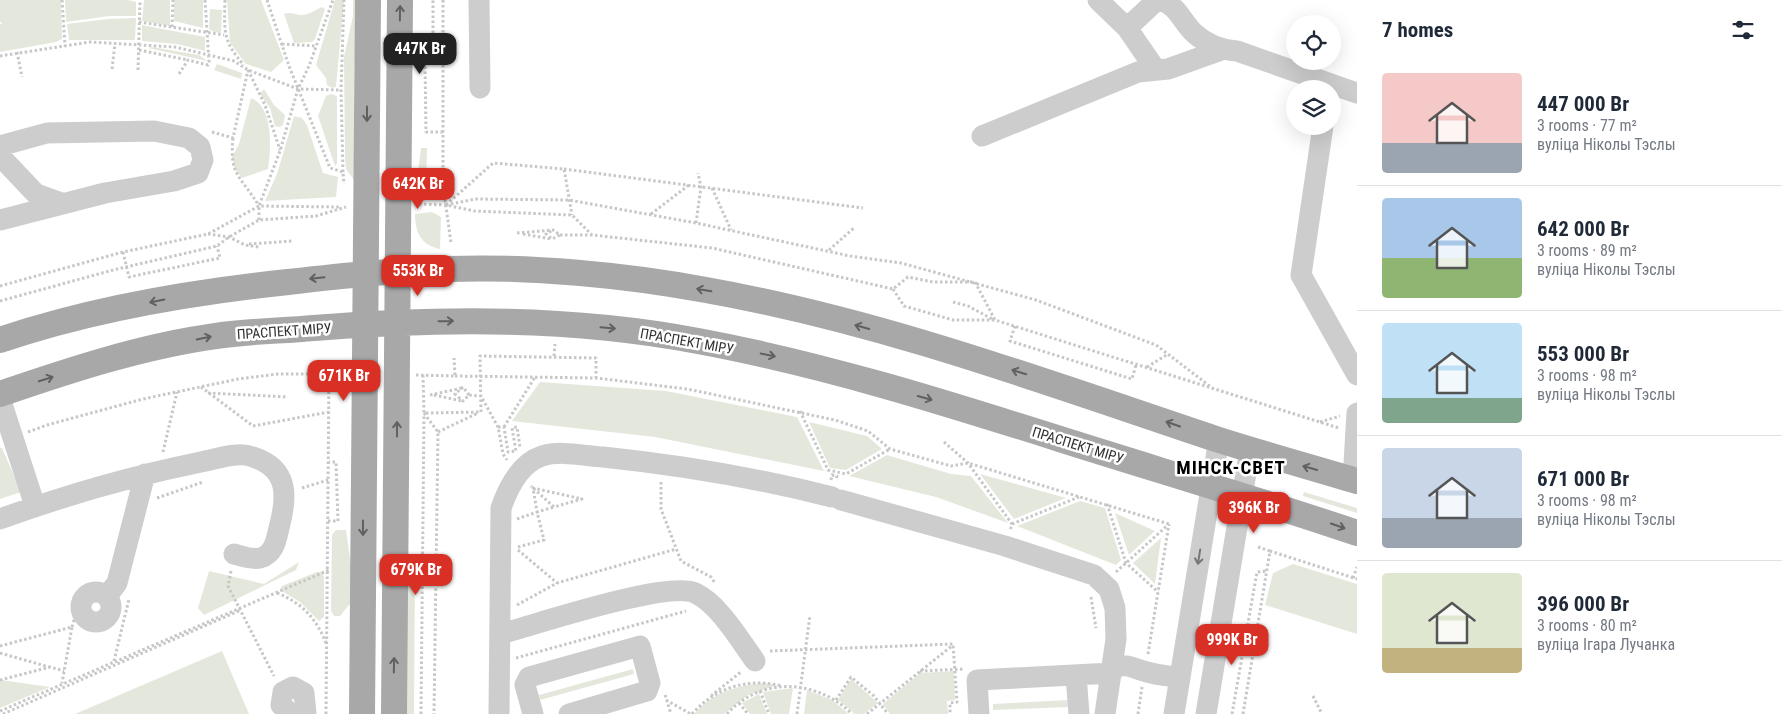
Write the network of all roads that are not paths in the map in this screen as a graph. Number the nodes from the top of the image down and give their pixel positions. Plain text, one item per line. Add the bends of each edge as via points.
1 (368, 0) edge
2 (400, 0) edge
3 (479, 0) edge
4 (1098, 0) edge
5 (1157, 0) edge
6 (1161, 0) edge
7 (1127, 28) junction
8 (1222, 50) junction
9 (1156, 70) junction
10 (1313, 80) edge
11 (480, 88) dead end
12 (1341, 89) edge
13 (1357, 93) edge
14 (1322, 135) edge
15 (982, 136) dead end
16 (0, 146) edge
17 (0, 156) edge
18 (60, 203) junction
19 (0, 220) edge
20 (397, 271) junction
21 (366, 273) junction
22 (397, 323) junction
23 (365, 325) junction
24 (0, 340) edge
25 (1357, 375) edge
26 (0, 396) edge
27 (1348, 414) edge
28 (1219, 439) junction
29 (1250, 449) junction
30 (145, 474) junction
31 (1355, 481) edge
32 (1211, 487) junction
33 (1242, 496) junction
34 (35, 506) junction
35 (0, 519) edge
36 (1357, 533) edge
37 (234, 554) road end
38 (100, 592) road end
39 (500, 634) junction
40 (761, 656) road end
41 (1112, 670) junction
42 (1076, 675) junction
43 (1180, 678) junction
44 (291, 714) edge
45 (306, 714) edge
46 (362, 714) edge
47 (394, 714) edge
48 (499, 714) edge
49 (533, 714) edge
50 (569, 714) edge
51 (979, 714) edge
52 (1079, 714) edge
53 (1105, 714) edge
54 (1174, 714) edge
55 (1206, 714) edge

1 -> 21 main road
20 -> 2 main road
3 - 11 street
4 - 7 street
5 - 7 street
6 - 8 street via 1171,4 1194,32
7 - 9 street
8 - 9 street via 1168,69
8 - 10 street via 1237,51
9 - 15 street via 1138,72
12 - 13 street
14 - 25 street via 1301,275
16 - 18 street via 48,133 154,131 189,138 200,148 203,160 198,174
17 - 18 street via 36,194
18 - 19 street
20 - 21 main road
20 - 22 main road
28 -> 20 main road via 983,361 801,310 734,296 619,277 526,270 452,268
21 - 23 main road
21 -> 24 main road via 224,288 123,308
22 - 23 main road, ПРАСПЕКТ МІРУ
22 -> 32 main road, ПРАСПЕКТ МІРУ via 524,322 613,328 696,340 789,359 968,410
47 -> 22 main road
26 -> 23 main road, ПРАСПЕКТ МІРУ via 130,354 216,336
23 -> 46 main road
26 - 34 street
27 - 31 street
28 - 29 main road
28 - 32 street
31 -> 29 main road
29 - 33 street
30 - 34 street
30 - 37 street via 242,455 252,456 272,468 278,474 285,493 274,547 261,558
30 - 38 street via 117,583
32 - 33 main road, ПРАСПЕКТ МІРУ
32 -> 43 street
33 -> 36 main road, ПРАСПЕКТ МІРУ
33 - 55 street
34 - 35 street
39 - 40 street via 651,592 682,588 707,601
39 - 41 street via 501,508 509,487 522,478 524,468 542,456 561,453 649,462 780,484 1005,546 1094,575 1109,589 1115,608
39 - 48 street
41 - 42 street
41 - 43 street via 1128,665 1145,672
41 - 53 street
42 - 51 street via 977,680
42 - 52 street
43 - 54 street
44 - 45 street via 281,705 282,692 293,687 304,693
49 - 50 street via 525,685 529,677 640,646 650,680 647,691

